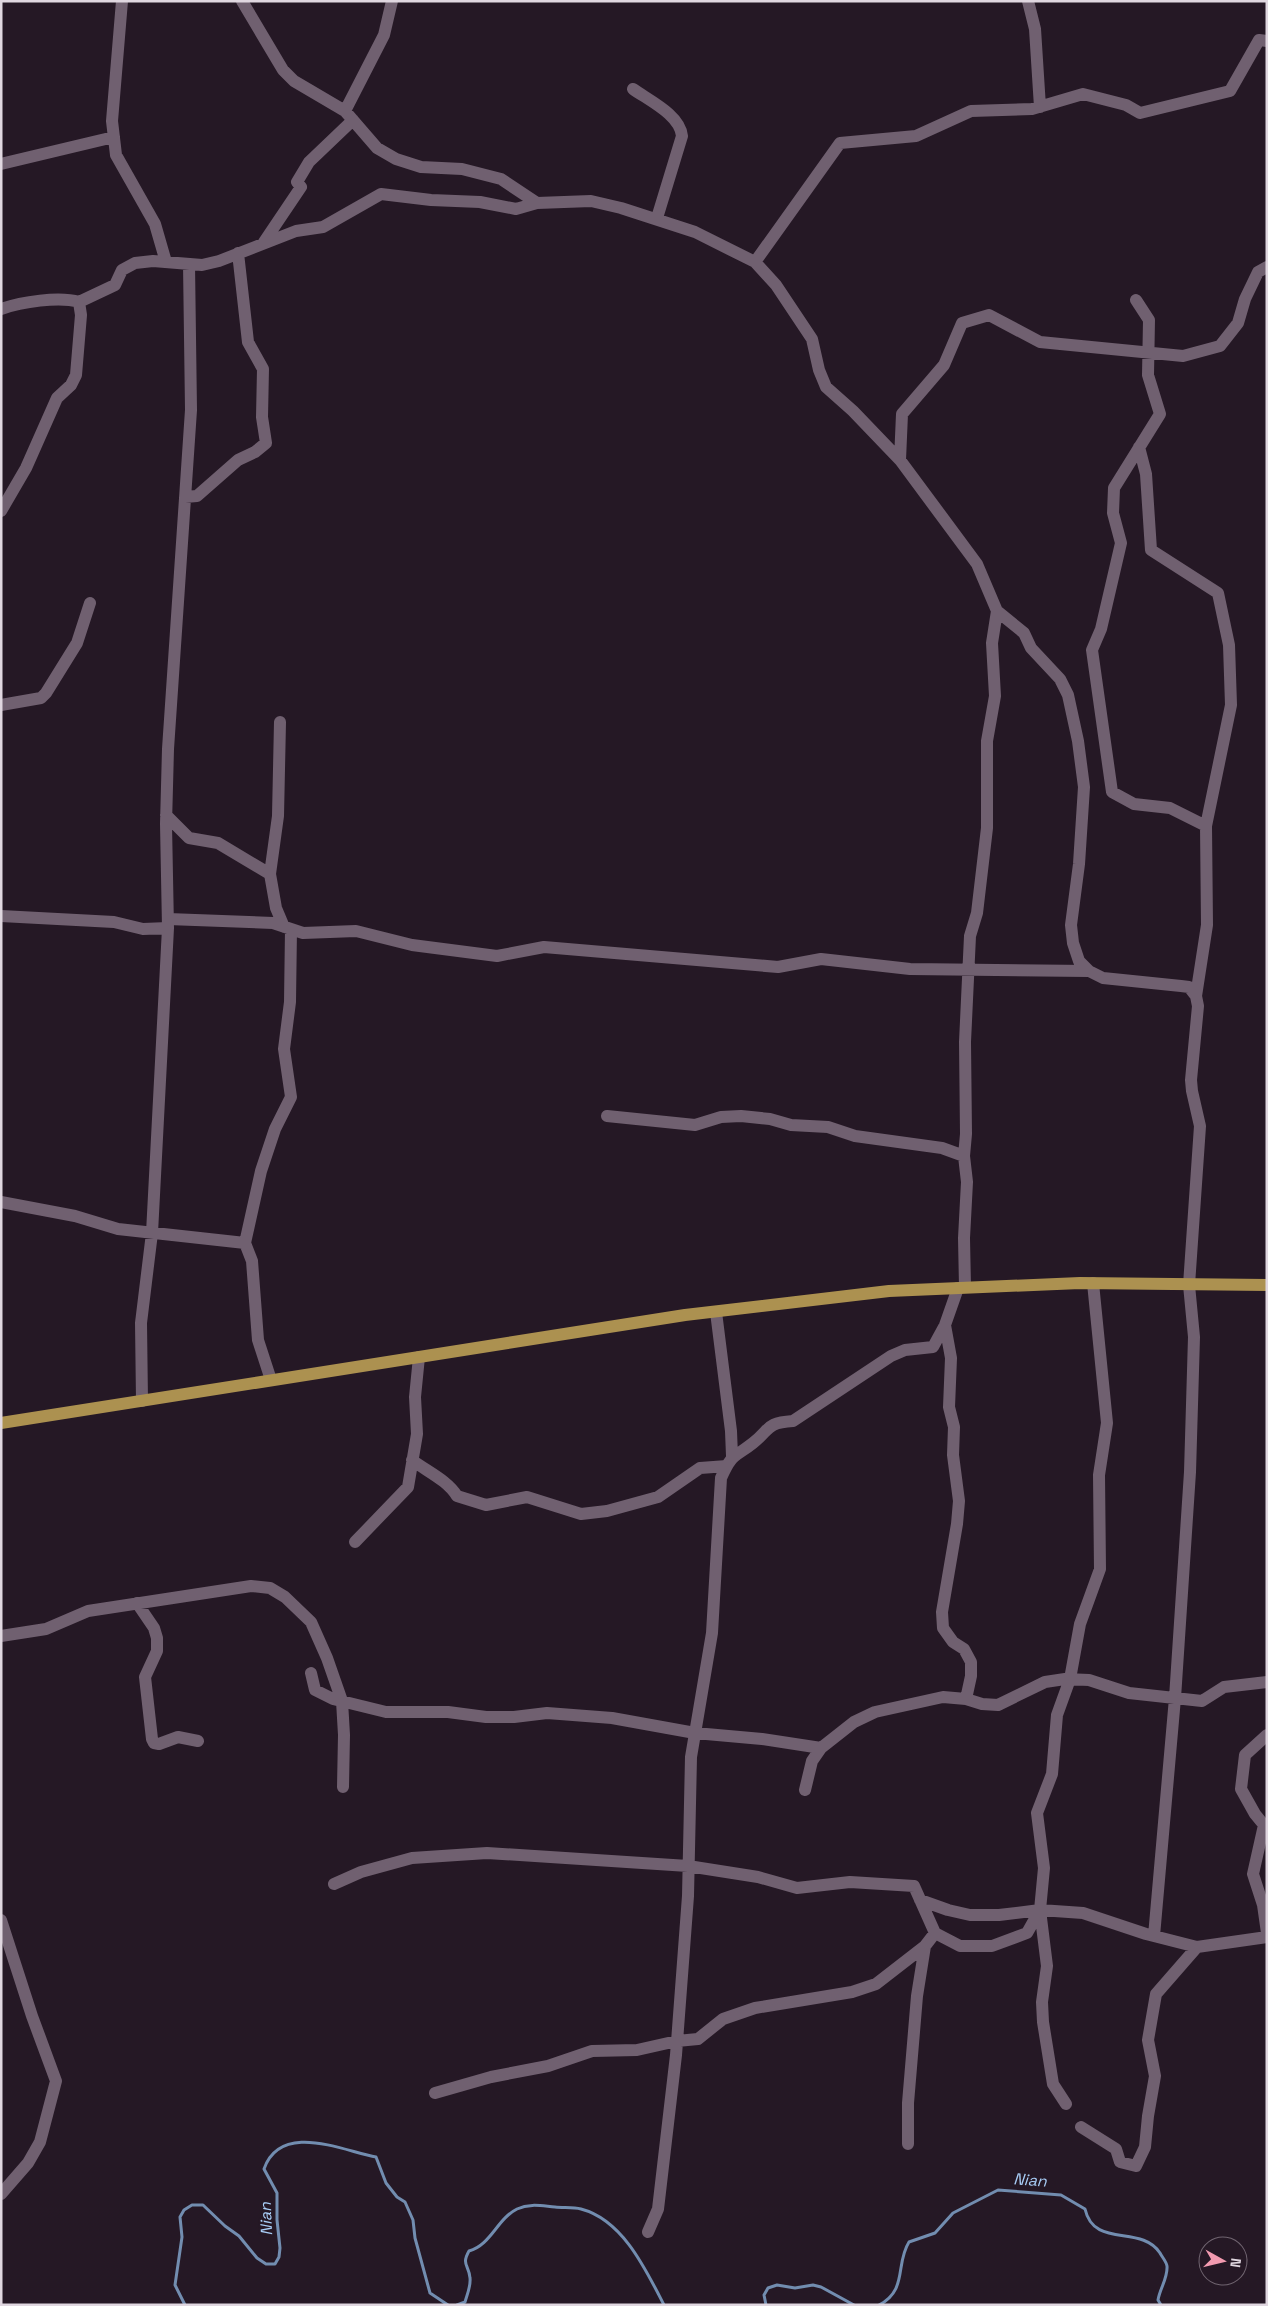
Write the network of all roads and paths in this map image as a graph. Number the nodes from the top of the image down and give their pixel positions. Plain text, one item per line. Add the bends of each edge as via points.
1 (122, 1) edge
2 (242, 1) edge
3 (392, 1) edge
4 (1028, 1) edge
5 (1267, 41) edge
6 (633, 89) dead end
7 (1040, 107) junction
8 (349, 115) junction
9 (114, 137) junction
10 (1, 164) edge
11 (537, 203) junction
12 (657, 218) junction
13 (264, 242) junction
14 (238, 253) junction
15 (166, 262) junction
16 (756, 262) junction
17 (189, 264) junction
18 (1267, 267) edge
19 (1136, 300) dead end
20 (79, 302) junction
21 (1, 309) edge
22 (1149, 354) junction
23 (1139, 447) junction
24 (900, 460) junction
25 (185, 497) junction
26 (1, 511) edge
27 (90, 603) dead end
28 (997, 611) junction
29 (1, 705) edge
30 (280, 722) dead end
31 (166, 815) junction
32 (1206, 826) junction
33 (270, 874) junction
34 (1, 916) edge
35 (168, 924) junction
36 (288, 928) junction
37 (968, 970) junction
38 (1089, 972) junction
39 (1196, 996) junction
40 (607, 1116) dead end
41 (964, 1156) junction
42 (1, 1202) edge
43 (152, 1233) junction
44 (245, 1243) junction
45 (1093, 1283) junction
46 (1189, 1284) junction
47 (1267, 1286) edge
48 (961, 1288) junction
49 (716, 1312) junction
50 (945, 1325) junction
51 (419, 1357) junction
52 (271, 1380) junction
53 (142, 1401) junction
54 (1, 1424) edge
55 (412, 1460) junction
56 (729, 1461) junction
57 (354, 1542) dead end
58 (136, 1603) junction
59 (1, 1636) edge
60 (311, 1673) dead end
61 (1070, 1679) junction
62 (1267, 1682) edge
63 (1175, 1698) junction
64 (966, 1699) junction
65 (342, 1701) junction
66 (695, 1733) junction
67 (1267, 1735) edge
68 (198, 1741) dead end
69 (821, 1748) junction
70 (344, 1787) dead end
71 (805, 1790) dead end
72 (688, 1866) junction
73 (334, 1884) dead end
74 (920, 1900) junction
75 (1040, 1910) junction
76 (1, 1920) edge
77 (935, 1933) junction
78 (1267, 1935) edge
79 (1154, 1936) junction
80 (925, 1946) junction
81 (1197, 1947) junction
82 (677, 2041) junction
83 (435, 2093) dead end
84 (1066, 2104) dead end
85 (1081, 2126) dead end
86 (908, 2144) dead end
87 (1, 2194) edge
88 (648, 2232) dead end

1 - 9 street via 112,121
2 - 8 street via 283,70 294,81
3 - 8 street via 384,35
4 - 7 street via 1035,29
5 - 7 street via 1259,40 1230,91 1140,113 1126,105 1083,94
6 - 12 street via 676,120 681,128 682,136
7 - 16 street via 971,111 916,136 840,143
8 - 11 street via 378,148 396,159 421,167 462,169 501,179
8 - 13 street via 309,162 297,182 301,187
9 - 10 street
9 - 15 street via 116,156 154,224
11 - 12 street via 591,201
11 - 13 street via 516,209 480,202 381,194 323,228 296,231
12 - 16 street via 695,232
13 - 14 street
14 - 17 street via 202,265
14 - 25 street via 248,342 263,369 262,417 266,443 238,460 197,496
15 - 17 street
15 - 20 street via 135,263 122,270 114,285
16 - 24 street via 776,285 812,339 826,387
17 - 25 street via 191,410
18 - 22 street via 1258,272 1238,323 1220,346 1183,356
19 - 22 street via 1149,320
20 - 21 street via 31,302
20 - 26 street via 76,375 71,385 57,398 26,468
22 - 23 street via 1148,375 1160,414
22 - 24 street via 1040,342 990,315 962,322 944,365 902,414
23 - 32 street via 1146,474 1151,550 1218,594 1229,646 1231,705
23 - 32 street via 1114,488 1114,513 1121,543 1101,629 1092,650 1112,792 1134,804 1170,808
24 - 28 street via 977,564
25 - 31 street
27 - 29 street via 77,643 41,698
28 - 37 street via 992,643 995,696 987,741 987,828 970,936
28 - 38 street via 1024,633 1031,648 1060,679 1068,695 1084,788 1071,925 1079,961
30 - 33 street via 278,816
31 - 33 street via 188,838 218,843
31 - 35 street
32 - 39 street via 1207,925
33 - 36 street via 276,908
34 - 35 street via 114,922 143,929
35 - 36 street via 273,923
35 - 43 street
36 - 37 street via 303,933 356,931 412,946 497,956 544,948 778,967 820,959 910,969
36 - 44 street via 290,1002 284,1049 291,1097 275,1129 261,1171
37 - 38 street
37 - 41 street
38 - 39 street via 1103,978 1189,987
39 - 46 street via 1192,1092 1200,1126 1200,1146
40 - 41 street via 695,1125 721,1117 770,1119 791,1125 828,1127 855,1136 942,1148
41 - 48 street via 967,1182
42 - 43 street via 75,1216 118,1229
43 - 44 street
43 - 53 street via 141,1323
44 - 52 street via 252,1261 258,1340
45 - 46 main road
45 - 48 main road
45 - 61 street via 1108,1423 1099,1475 1100,1569 1080,1624
46 - 47 main road
46 - 63 street via 1194,1337 1190,1472
48 - 49 main road via 889,1291
48 - 50 street
49 - 51 main road
49 - 56 street via 731,1431
50 - 56 street via 933,1347 905,1350 891,1356 793,1421 778,1422 765,1429
50 - 64 street via 951,1358 949,1407 954,1427 953,1455 959,1501 942,1612 943,1628 953,1642 964,1649 971,1662
51 - 52 main road
51 - 55 street via 415,1397 417,1434
52 - 53 main road
53 - 54 main road
55 - 56 street via 450,1485 457,1496 486,1505 527,1497 580,1514 607,1511 658,1497 700,1468
55 - 57 street via 408,1487
56 - 66 street via 721,1478 712,1633
58 - 59 street via 88,1611 46,1628
58 - 65 street via 252,1586 270,1588 285,1597 311,1622
58 - 68 street via 154,1628 157,1638 157,1651 145,1677 152,1739 159,1744 178,1737
60 - 65 street via 315,1690
61 - 63 street via 1089,1680 1129,1693
61 - 64 street via 1045,1682 998,1705
61 - 75 street via 1056,1714 1052,1774 1037,1813 1044,1868
62 - 63 street via 1224,1687 1202,1701
63 - 79 street
64 - 69 street via 943,1697 875,1712 854,1722
65 - 66 street via 386,1712 448,1712 486,1717 547,1713 612,1718
65 - 70 street
66 - 69 street
66 - 72 street via 691,1757
67 - 78 street via 1245,1755 1241,1789 1264,1825 1253,1874 1263,1905
69 - 71 street via 812,1761
72 - 73 street via 487,1853 412,1858 361,1872
72 - 74 street via 758,1877 797,1888 850,1882 914,1886
72 - 82 street
74 - 75 street via 970,1915
74 - 77 street
75 - 77 street via 1027,1933 992,1946 960,1946
75 - 79 street via 1083,1913
75 - 84 street via 1048,1966 1042,2002 1043,2022 1054,2084
76 - 87 street via 56,2081 40,2142 28,2163
77 - 80 street
78 - 81 street
79 - 81 street
80 - 82 street via 876,1984 852,1992 755,2008 722,2019 698,2039
80 - 86 street via 914,2031
81 - 85 street via 1156,1994 1148,2040 1155,2076 1145,2147 1136,2166 1120,2162 1116,2149
82 - 83 street via 637,2050 592,2051 548,2066 491,2077
82 - 88 street via 658,2209

